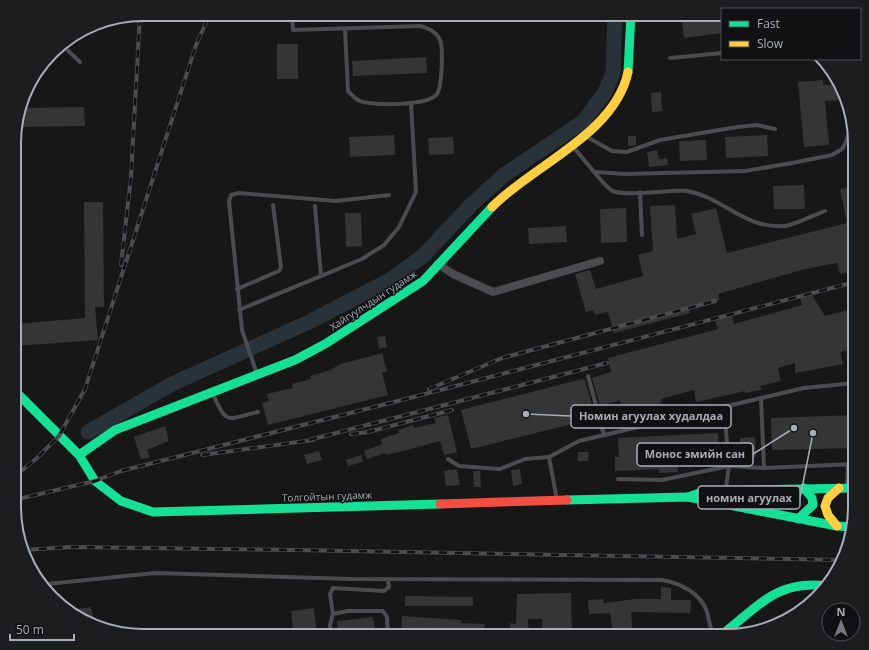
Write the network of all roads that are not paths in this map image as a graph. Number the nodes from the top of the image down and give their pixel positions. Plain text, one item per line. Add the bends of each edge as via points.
1 (292, 21) edge
2 (631, 21) edge
3 (345, 29) junction
4 (66, 48) edge
5 (721, 53) edge
6 (670, 58) dead end
7 (80, 62) dead end
8 (411, 103) junction
9 (775, 129) dead end
10 (585, 136) junction
11 (848, 136) edge
12 (573, 146) junction
13 (595, 172) junction
14 (640, 192) junction
15 (389, 195) dead end
16 (273, 205) dead end
17 (315, 206) dead end
18 (825, 211) dead end
19 (642, 235) dead end
20 (600, 261) dead end
21 (438, 264) junction
22 (321, 276) junction
23 (236, 289) junction
24 (239, 310) junction
25 (257, 374) junction
26 (588, 376) dead end
27 (848, 384) edge
28 (212, 392) junction
29 (21, 397) edge
30 (761, 398) junction
31 (724, 407) junction
32 (258, 412) dead end
33 (604, 435) junction
34 (79, 455) junction
35 (549, 457) junction
36 (448, 459) dead end
37 (848, 464) joint
38 (729, 466) junction
39 (764, 468) junction
40 (618, 478) dead end
41 (804, 488) junction
42 (847, 488) edge
43 (726, 490) junction
44 (688, 497) junction
45 (557, 501) junction
46 (798, 518) junction
47 (837, 526) junction
48 (846, 527) edge
49 (388, 579) junction
50 (49, 584) edge
51 (820, 586) edge
52 (333, 614) junction
53 (330, 629) edge
54 (388, 629) edge
55 (712, 629) edge
56 (728, 629) edge

1 - 3 lane via 293,30
2 - 10 main road, Хайгуулчдын гудамж via 630,64 627,78 613,106
3 - 8 lane via 348,91 358,100 370,103
3 - 8 lane via 421,26 434,32 440,39 442,84 437,94 429,100
4 - 7 lane
5 - 6 lane
8 - 22 lane via 416,192 399,227 384,245 362,259
9 - 10 lane via 757,125 737,127 660,140 627,152 612,151
10 - 12 main road, Хайгуулчдын гудамж
11 - 13 lane via 842,149 832,154 753,170 625,174
12 - 13 lane
12 - 21 main road, Хайгуулчдын гудамж via 505,194
13 - 14 lane via 611,190 621,194
14 - 18 lane via 686,191 704,195 744,219 759,224 786,226
14 - 19 lane
15 - 23 lane via 336,201 239,193 231,195 229,201
16 - 23 lane via 281,267 279,271
17 - 22 lane
20 - 21 street via 493,292 453,274
21 - 25 main road, Хайгуулчдын гудамж via 423,281 325,344 295,360
22 - 24 lane
23 - 24 lane
24 - 25 lane via 246,345
25 - 28 main road, Хайгуулчдын гудамж
26 - 33 lane
27 - 30 lane via 804,388
28 - 32 lane via 225,417 230,419
28 - 34 main road, Хайгуулчдын гудамж via 115,430
29 - 34 main road, Толгойтын гудамж
30 - 31 lane
30 - 39 lane
31 - 33 lane
31 - 38 lane
33 - 35 lane via 579,441
34 - 45 main road, Толгойтын гудамж via 96,481 108,492 121,501 153,512
35 - 36 lane via 525,459 500,468 459,466
35 - 45 lane
37 - 39 lane
37 - 42 lane
38 - 39 lane
38 - 40 lane via 662,480
38 - 43 lane
41 - 42 main road, Толгойтын гудамж
41 - 43 main road, Толгойтын гудамж
41 - 46 main road via 813,498 814,504 811,510
42 - 47 main road via 827,499 826,513
43 - 44 main road, Толгойтын гудамж via 705,491
44 - 45 main road, Толгойтын гудамж
44 - 46 main road, Толгойтын гудамж
46 - 47 main road, Толгойтын гудамж
47 - 48 main road, Толгойтын гудамж
49 - 50 lane via 155,573
49 - 52 lane via 389,587 384,591 332,588 330,594
49 - 55 lane via 670,582 685,588 701,601
51 - 56 main road via 802,585 778,590 764,598
52 - 53 lane
52 - 54 lane via 348,611 383,611 387,617

